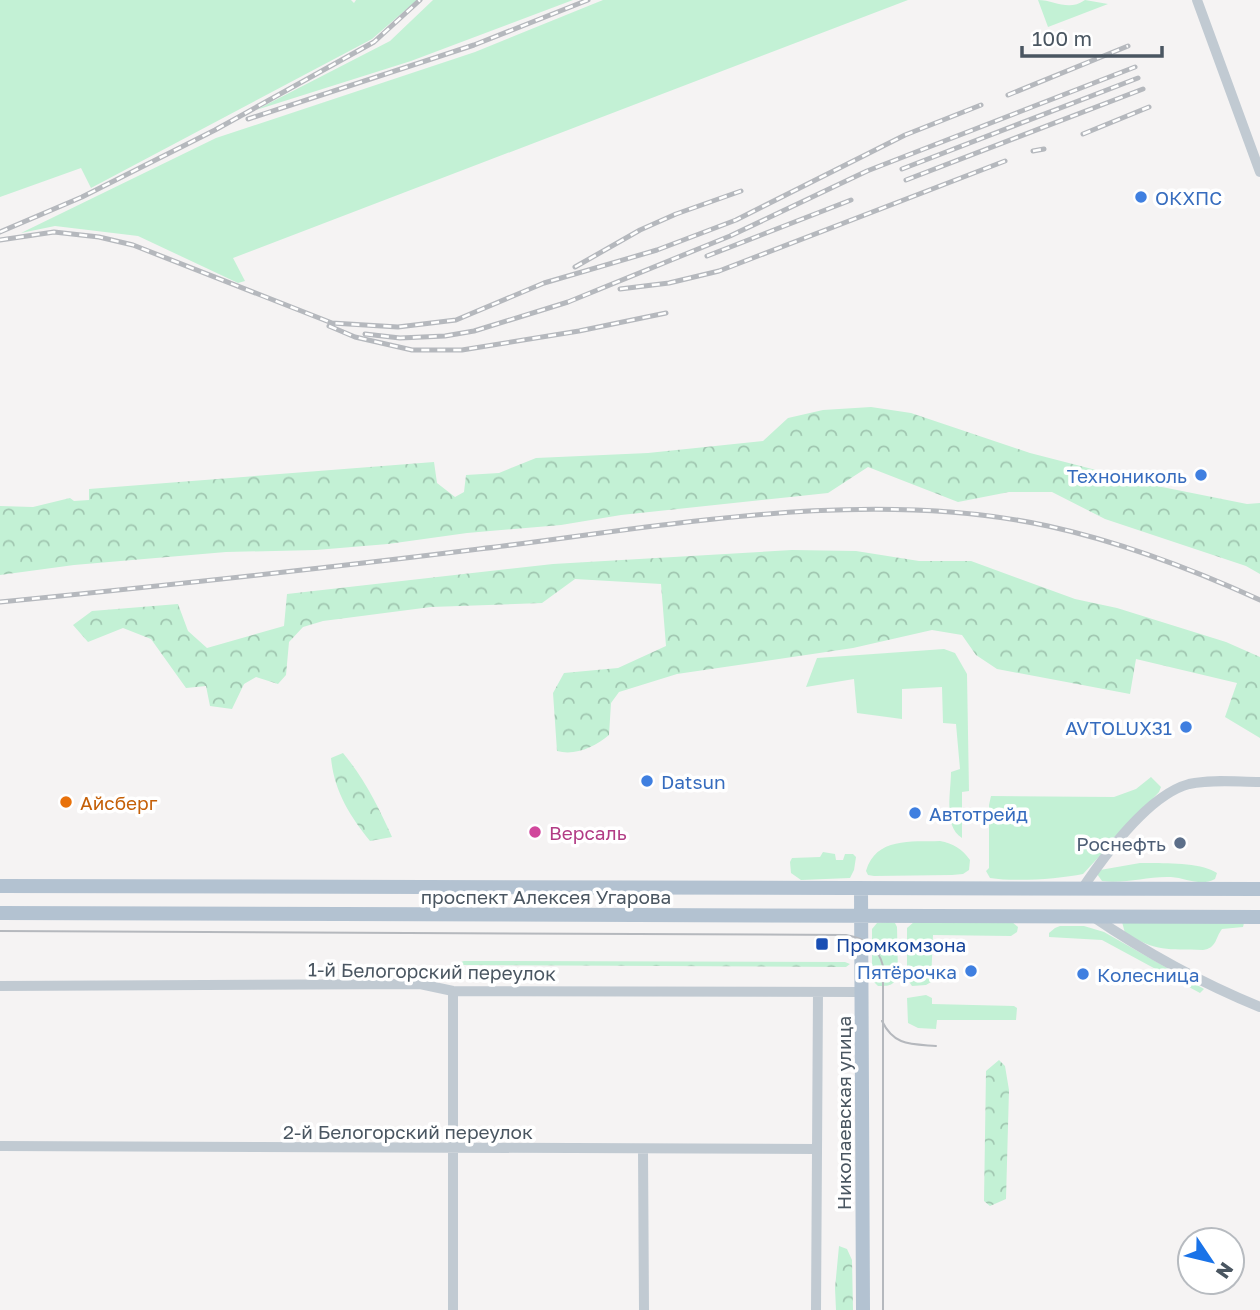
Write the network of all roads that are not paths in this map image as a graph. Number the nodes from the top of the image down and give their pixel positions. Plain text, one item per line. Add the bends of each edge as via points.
1 (1197, 0) edge
2 (1260, 172) edge
3 (1260, 782) edge
4 (0, 886) edge
5 (861, 888) junction
6 (1082, 889) junction
7 (1260, 889) edge
8 (0, 913) edge
9 (862, 916) junction
10 (1092, 916) junction
11 (1260, 917) edge
12 (0, 986) edge
13 (453, 991) junction
14 (818, 992) junction
15 (862, 992) junction
16 (1260, 1007) edge
17 (0, 1146) edge
18 (453, 1148) junction
19 (816, 1149) junction
20 (643, 1150) junction
21 (453, 1310) edge
22 (643, 1310) edge
23 (816, 1310) edge
24 (863, 1310) edge

1 - 2 street
3 - 6 street via 1206,781 1170,792 1144,813
4 - 5 main road, проспект Алексея Угарова
5 - 6 main road, проспект Алексея Угарова
5 - 9 main road, Николаевская улица
6 - 7 main road, проспект Алексея Угарова
8 - 9 main road, проспект Алексея Угарова
9 - 10 main road, проспект Алексея Угарова
9 - 15 main road, Николаевская улица
10 - 11 main road, проспект Алексея Угарова
10 - 16 street via 1220,991
12 - 13 street, 1-й Белогорский переулок via 421,984
13 - 14 street, 1-й Белогорский переулок
13 - 18 street
14 - 15 street, 1-й Белогорский переулок
14 - 19 street, Николаевская улица
15 - 24 main road, Николаевская улица
17 - 18 street, 2-й Белогорский переулок
18 - 20 street, 2-й Белогорский переулок
18 - 21 street
19 - 20 street, 2-й Белогорский переулок
19 - 23 street, Николаевская улица
20 - 22 street

